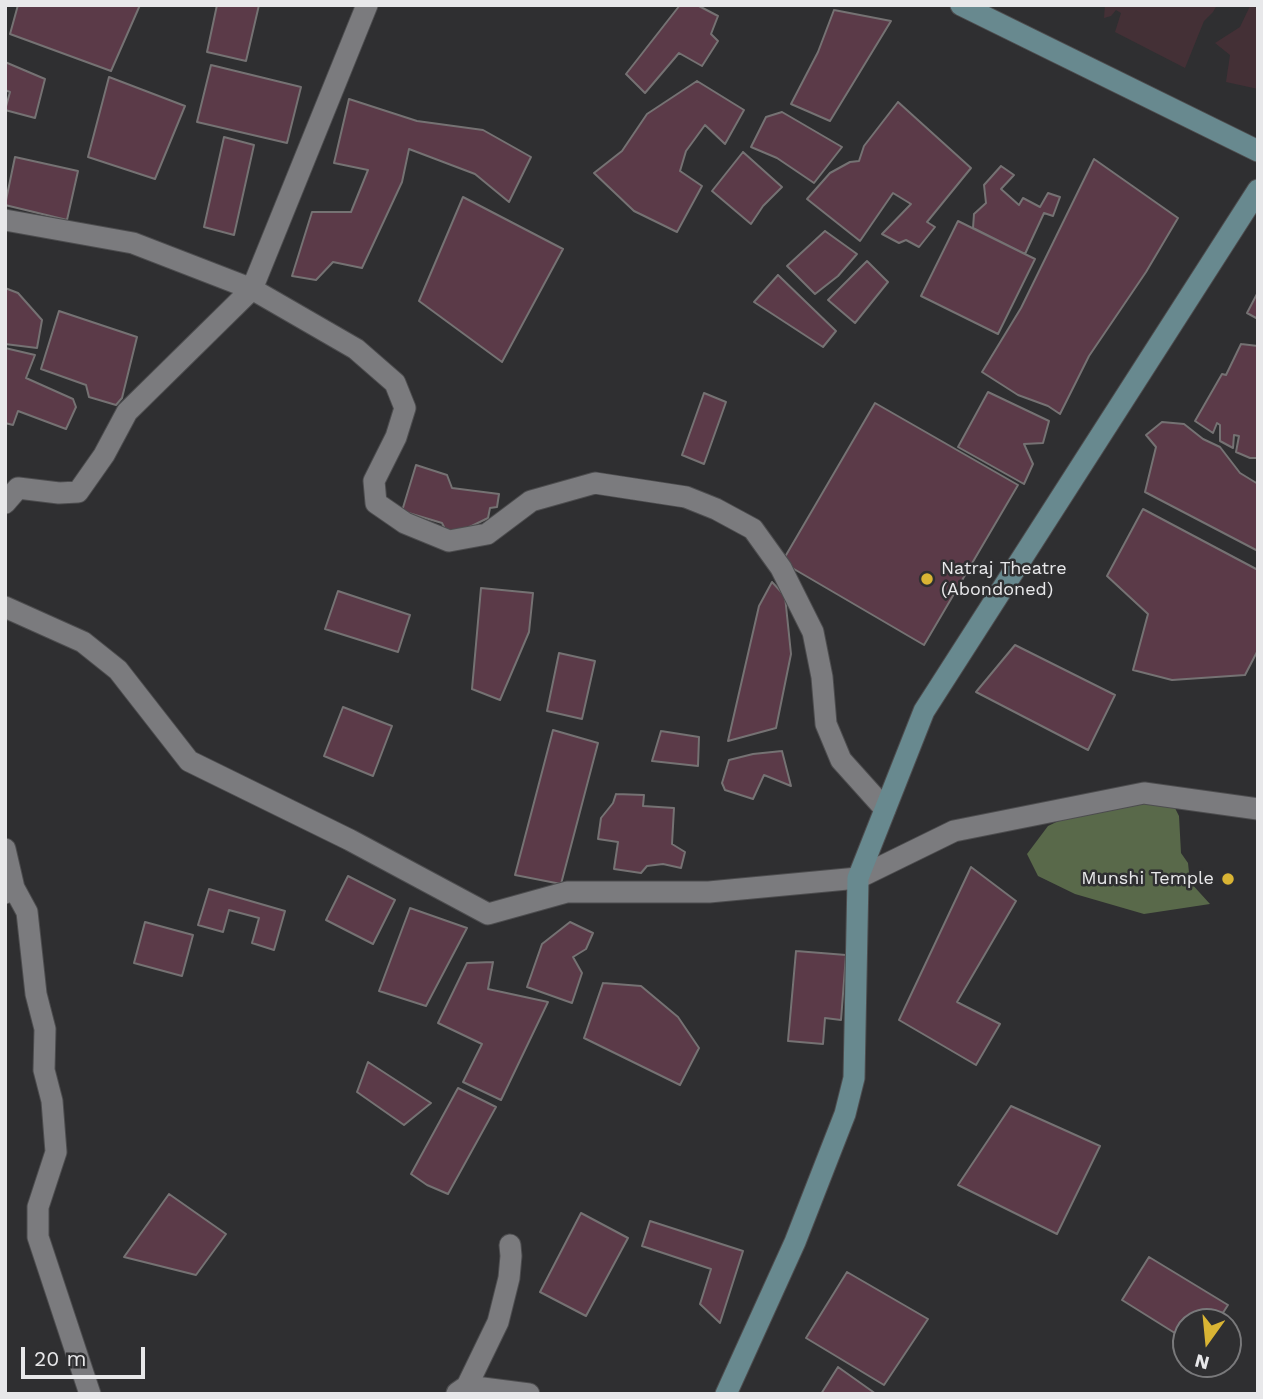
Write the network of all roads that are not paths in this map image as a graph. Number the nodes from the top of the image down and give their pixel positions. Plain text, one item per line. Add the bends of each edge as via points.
1 (367, 5) edge
2 (961, 5) edge
3 (1258, 151) edge
4 (1258, 190) edge
5 (5, 220) edge
6 (252, 289) junction
7 (5, 503) edge
8 (5, 607) edge
9 (885, 809) junction
10 (1258, 809) edge
11 (5, 849) edge
12 (858, 878) junction
13 (10, 891) edge
14 (510, 1245) dead end
15 (461, 1390) edge
16 (90, 1394) edge
17 (529, 1394) edge
18 (726, 1394) edge

1 - 6 street
2 - 3 main road
4 - 9 main road via 925,710
5 - 6 street via 133,243
6 - 7 street via 127,412 78,492 18,488
6 - 9 street via 356,349 395,383 405,408 374,481 376,503 405,523 449,541 487,534 531,501 594,483 687,497 752,529 781,568 813,632 826,724 842,760
8 - 12 street via 83,642 118,670 189,761 488,914 567,892 709,892
9 - 12 main road
10 - 12 street via 1144,793 954,831
11 - 13 street
12 - 18 main road via 854,1078 845,1114 795,1242
13 - 16 street via 27,912 44,1029 44,1070 52,1101 56,1152 38,1207 38,1237
14 - 15 street via 509,1278 498,1322
15 - 17 street

